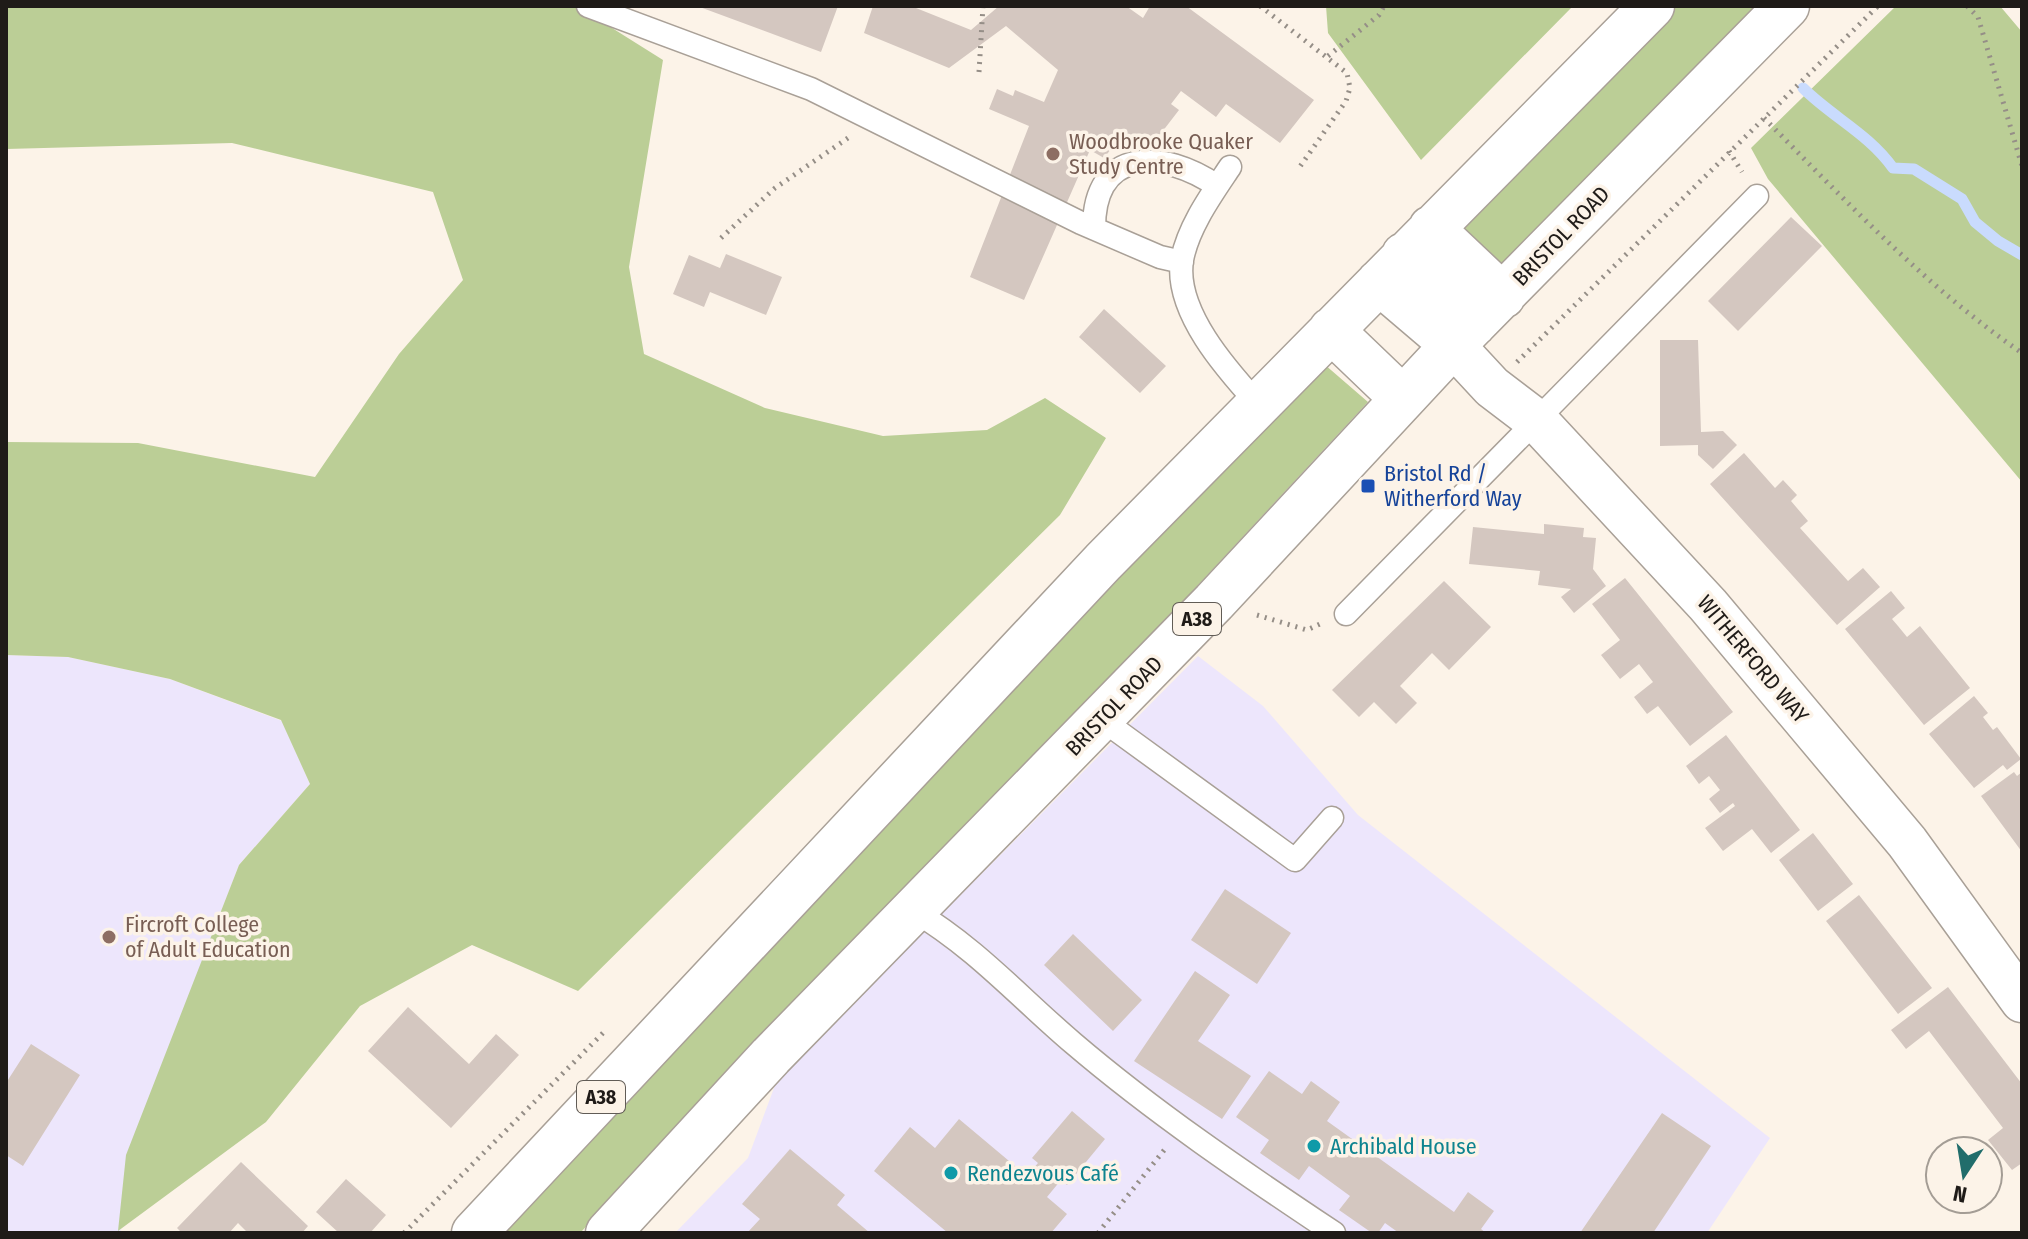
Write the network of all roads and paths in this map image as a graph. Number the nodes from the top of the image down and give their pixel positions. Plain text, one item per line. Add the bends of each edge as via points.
1 (588, 6) edge
2 (983, 6) edge
3 (1260, 6) edge
4 (1384, 6) edge
5 (1652, 6) edge
6 (1787, 6) edge
7 (1878, 6) edge
8 (1967, 6) edge
9 (1328, 56) junction
10 (979, 72) dead end
11 (1764, 118) junction
12 (875, 120) junction
13 (2022, 166) edge
14 (1299, 168) dead end
15 (1757, 196) dead end
16 (1094, 228) junction
17 (721, 238) dead end
18 (1405, 255) junction
19 (1182, 262) junction
20 (1477, 321) junction
21 (1331, 330) junction
22 (2022, 353) edge
23 (1492, 387) junction
24 (1402, 398) junction
25 (1258, 404) junction
26 (1538, 422) junction
27 (1214, 602) junction
28 (1346, 614) joint
29 (1101, 719) junction
30 (1332, 818) dead end
31 (914, 911) junction
32 (2022, 1001) edge
33 (1181, 1130) junction
34 (474, 1233) edge
35 (608, 1233) edge
36 (1098, 1233) edge
37 (1334, 1233) edge

1 - 12 lane via 811,89
2 - 10 path
3 - 9 path
4 - 9 path
5 - 18 highway, A38
6 - 20 highway, BRISTOL ROAD / A38
7 - 11 path
8 - 13 path via 1978,17
9 - 14 path via 1347,73 1350,88
11 - 22 path via 1923,275 1966,314
11 - 23 path
12 - 16 lane
12 - 17 path via 802,166
15 - 26 lane
16 - 19 lane
16 - 19 lane via 1094,203 1102,182 1133,161 1224,176 1193,230
18 - 20 highway
18 - 20 highway
18 - 21 highway, A38
19 - 25 lane via 1199,329 1217,359
20 - 23 street, WITHERFORD WAY
20 - 24 highway, BRISTOL ROAD / A38
21 - 24 highway
21 - 25 highway, A38
23 - 26 street, WITHERFORD WAY
24 - 27 highway, BRISTOL ROAD / A38
25 - 34 highway, A38 via 1092,573
26 - 28 lane
26 - 32 street, WITHERFORD WAY via 1708,605 1897,830
27 - 28 path via 1307,630
27 - 29 highway, BRISTOL ROAD / A38
29 - 30 lane via 1295,860
29 - 31 highway, BRISTOL ROAD / A38
31 - 33 lane via 955,936 1073,1043
31 - 35 highway, BRISTOL ROAD / A38
33 - 36 path
33 - 37 lane

